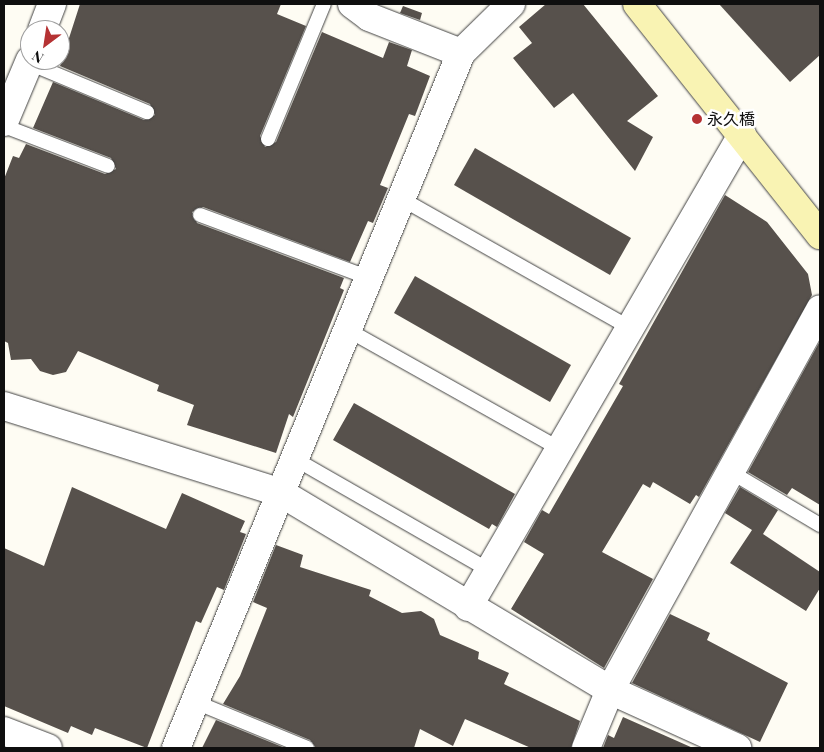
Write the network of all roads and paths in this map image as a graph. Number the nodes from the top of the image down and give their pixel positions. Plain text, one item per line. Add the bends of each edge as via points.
1 (52, 4) edge
2 (324, 4) edge
3 (352, 4) edge
4 (511, 4) edge
5 (636, 4) edge
6 (46, 20) edge
7 (461, 53) junction
8 (26, 70) edge
9 (51, 70) edge
10 (147, 112) dead end
11 (4, 124) edge
12 (742, 135) junction
13 (268, 139) dead end
14 (108, 166) dead end
15 (402, 199) junction
16 (200, 215) dead end
17 (820, 234) edge
18 (369, 278) junction
19 (820, 309) edge
20 (630, 328) junction
21 (348, 330) junction
22 (4, 406) edge
23 (560, 449) junction
24 (295, 458) junction
25 (731, 472) junction
26 (281, 493) junction
27 (820, 525) edge
28 (489, 570) junction
29 (468, 607) junction
30 (610, 690) junction
31 (195, 702) junction
32 (4, 730) edge
33 (48, 748) edge
34 (176, 748) edge
35 (307, 748) edge
36 (586, 748) edge
37 (736, 748) edge

1 - 6 street
2 - 13 lane
3 - 7 street via 369,17
4 - 7 street
5 - 12 main road
7 - 15 street
8 - 11 street
9 - 10 lane
11 - 14 lane
12 - 17 main road
12 - 20 street
15 - 18 street
15 - 20 lane
16 - 18 lane
18 - 21 street
19 - 25 street
20 - 23 street
21 - 23 lane
21 - 24 street
22 - 26 street
23 - 28 street
24 - 26 street
24 - 28 lane
25 - 27 lane
25 - 30 street
26 - 29 street
26 - 31 street
28 - 29 street
29 - 30 street
30 - 36 street
30 - 37 street
31 - 34 street
31 - 35 lane
32 - 33 street

